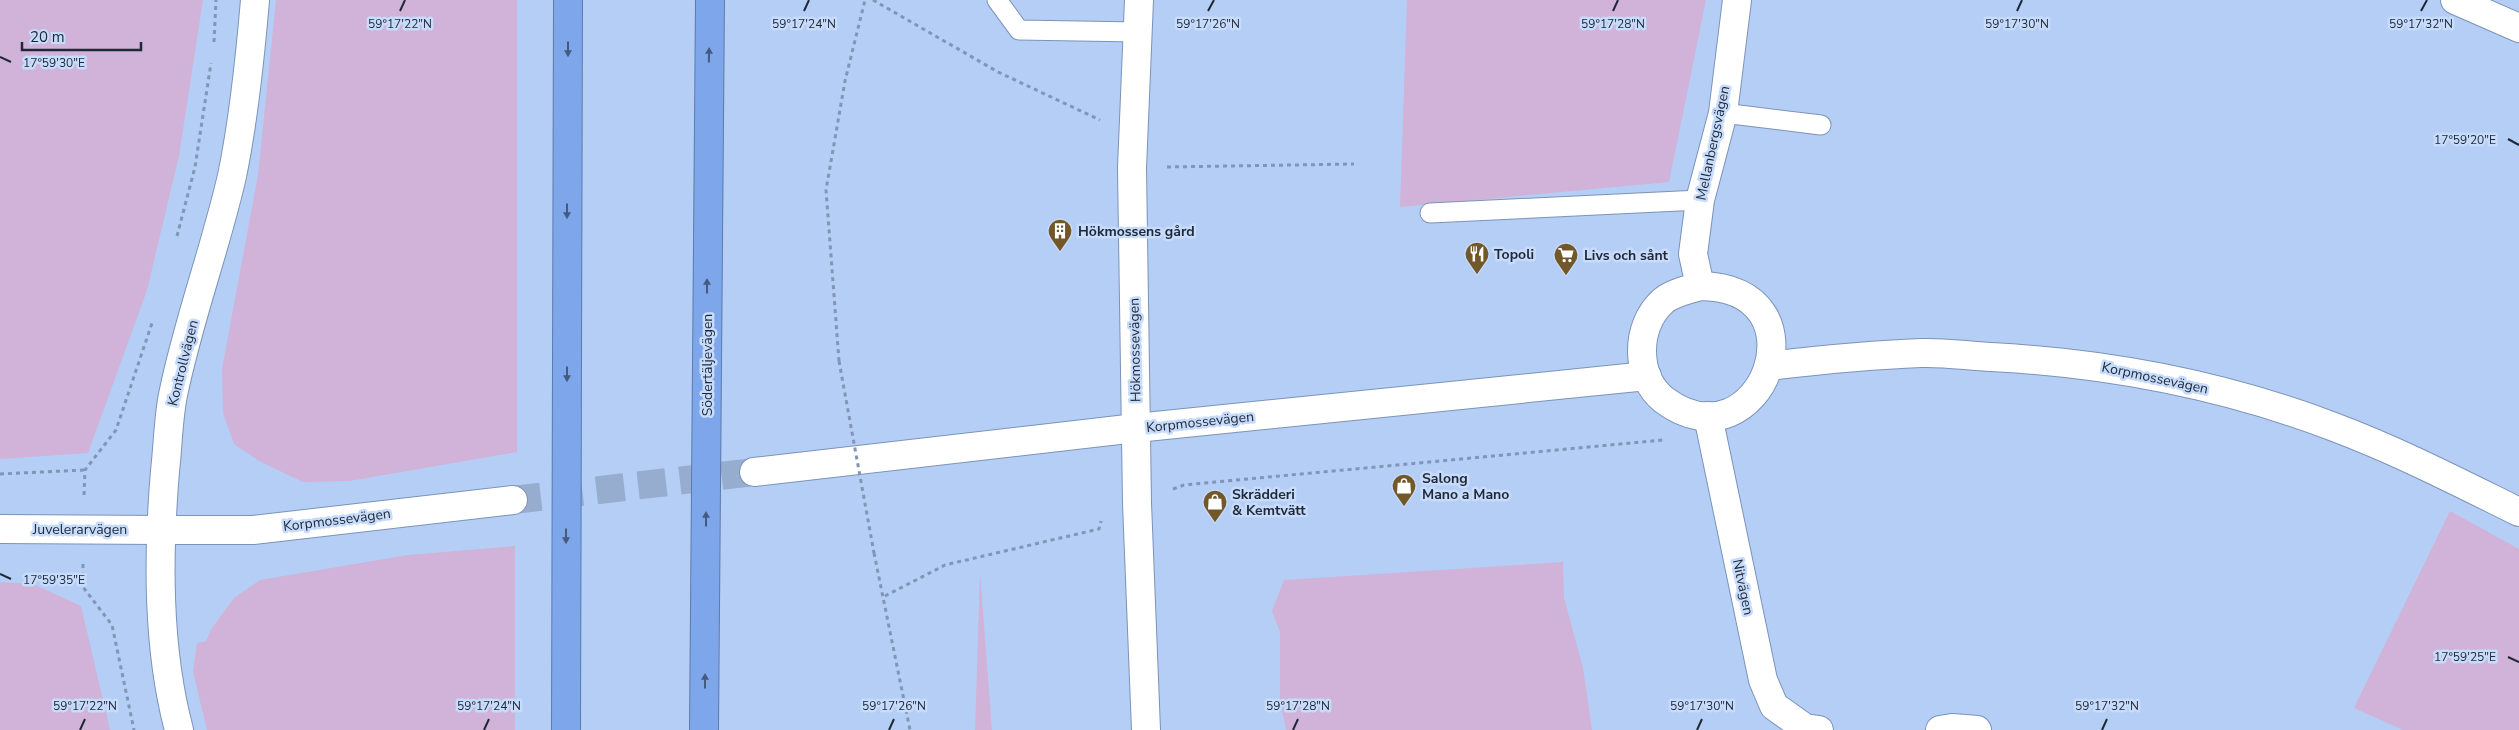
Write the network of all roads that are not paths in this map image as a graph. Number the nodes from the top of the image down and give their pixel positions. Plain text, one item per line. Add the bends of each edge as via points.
1 (255, 0) edge
2 (568, 0) edge
3 (710, 0) edge
4 (997, 0) edge
5 (1139, 0) edge
6 (1737, 0) edge
7 (2455, 0) edge
8 (2519, 28) edge
9 (1137, 32) junction
10 (1723, 113) junction
11 (1821, 125) dead end
12 (1700, 200) junction
13 (1430, 213) dead end
14 (1700, 286) junction
15 (1768, 366) junction
16 (1647, 376) junction
17 (1708, 416) junction
18 (1136, 428) junction
19 (754, 472) tunnel mouth
20 (513, 500) tunnel mouth
21 (2519, 512) edge
22 (0, 529) edge
23 (161, 530) junction
24 (179, 730) edge
25 (566, 730) edge
26 (704, 730) edge
27 (1146, 730) edge
28 (1819, 730) edge
29 (1940, 730) edge
30 (1977, 730) edge

1 - 23 street, Kontrollvägen via 248,83 232,176 173,396
2 -> 25 highway
26 -> 3 highway, Södertäljevägen
4 - 9 lane via 1019,30
5 - 9 street, Hökmossevägen
6 - 10 street, Mellanbergsvägen
7 - 8 street
9 - 18 street, Hökmossevägen via 1132,134
10 - 11 lane
10 - 12 street, Mellanbergsvägen
12 - 13 lane
12 - 14 street, Mellanbergsvägen via 1693,254
14 - 15 street via 1732,290 1747,298 1768,321 1772,352
14 - 16 street via 1663,301 1649,318 1641,350
15 - 17 street via 1766,380 1738,411
15 - 21 street, Korpmossevägen via 1922,353 2030,359 2104,367 2167,379 2259,402 2334,427 2397,452
16 - 17 street via 1654,392 1675,408 1689,414
16 - 18 street, Korpmossevägen
17 - 28 street, Nitvägen via 1763,680 1774,706 1805,728
18 - 19 street, Korpmossevägen
18 - 27 street, Hökmossevägen
20 - 23 street, Korpmossevägen via 253,530
22 - 23 street, Juvelerarvägen
23 - 24 street, Kontrollvägen via 162,622
29 - 30 street

